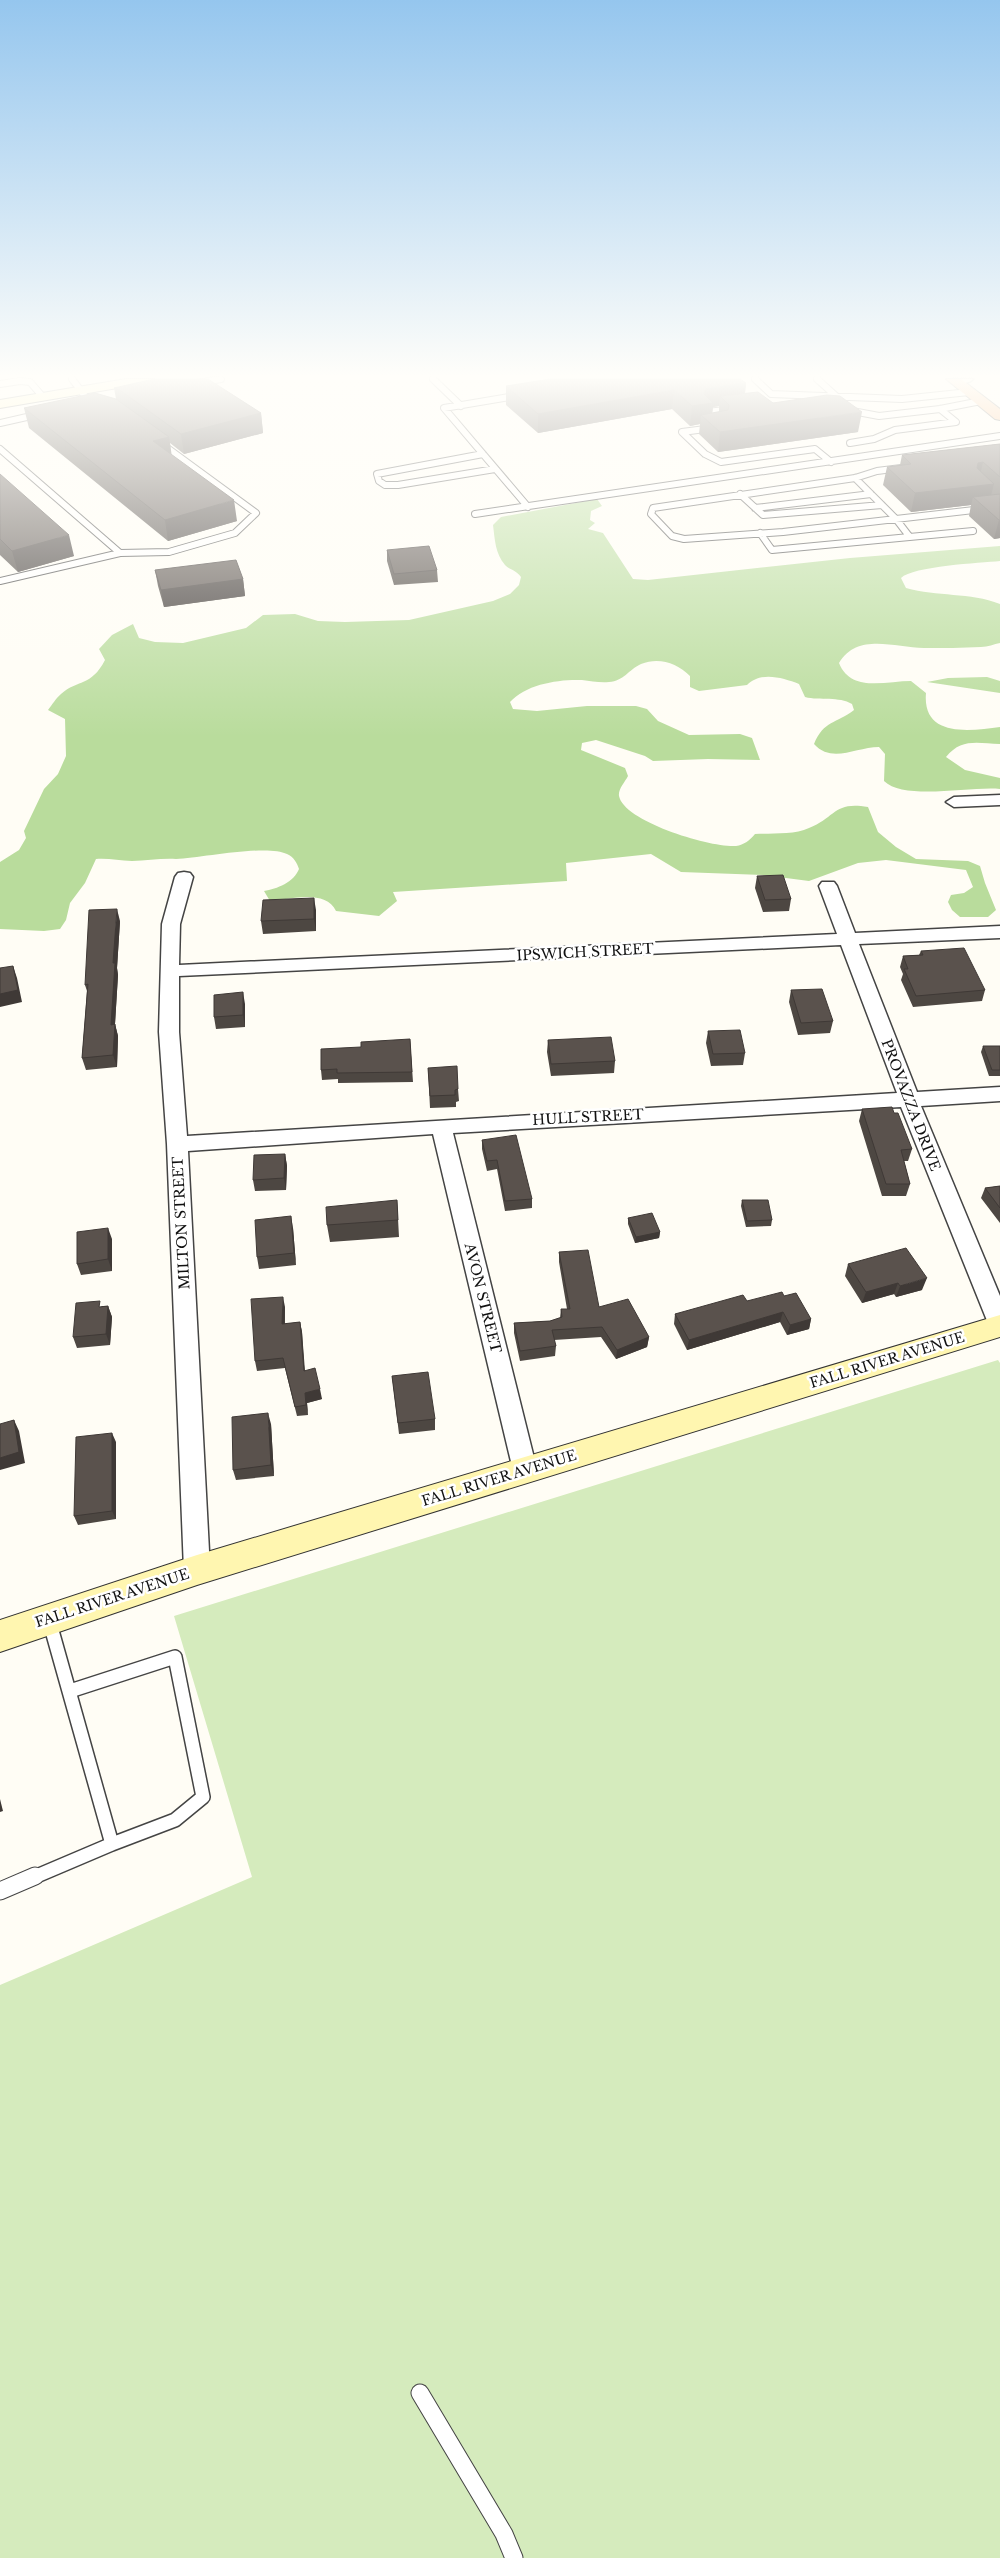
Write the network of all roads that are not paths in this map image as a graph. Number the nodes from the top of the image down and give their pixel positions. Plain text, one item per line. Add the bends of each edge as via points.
1 (57, 498) edge
2 (235, 498) edge
3 (521, 498) edge
4 (585, 498) edge
5 (713, 498) edge
6 (745, 498) edge
7 (835, 498) edge
8 (875, 498) edge
9 (994, 501) edge
10 (882, 505) junction
11 (528, 507) junction
12 (1000, 507) edge
13 (755, 508) junction
14 (475, 514) dead end
15 (896, 519) junction
16 (973, 531) dead end
17 (760, 533) junction
18 (909, 536) junction
19 (120, 553) junction
20 (0, 574) edge
21 (3, 580) edge
22 (1000, 800) edge
23 (954, 802) dead end
24 (184, 877) dead end
25 (828, 886) dead end
26 (1000, 932) edge
27 (848, 938) junction
28 (169, 971) junction
29 (1000, 1094) edge
30 (909, 1098) junction
31 (441, 1126) junction
32 (177, 1144) junction
33 (1000, 1324) edge
34 (525, 1470) junction
35 (197, 1570) junction
36 (48, 1618) junction
37 (0, 1636) edge
38 (70, 1691) junction
39 (112, 1844) junction
40 (0, 1891) edge
41 (420, 2393) dead end
42 (514, 2558) edge

1 - 19 lane
2 - 19 lane via 256,514 235,533 169,552
3 - 11 lane
4 - 11 lane
5 - 17 lane via 653,508 651,514 672,536
6 - 13 lane
7 - 13 lane
8 - 10 lane
9 - 12 lane
10 - 13 lane via 762,516
10 - 15 lane
11 - 14 lane
12 - 15 lane
15 - 17 lane
15 - 18 lane
16 - 18 lane
17 - 18 lane via 772,550
19 - 21 lane
20 - 21 lane
22 - 23 street
24 - 28 street, MILTON STREET via 170,924
25 - 27 street, PROVAZZA DRIVE
26 - 27 street, IPSWICH STREET
27 - 28 street, IPSWICH STREET
27 - 30 street, PROVAZZA DRIVE
28 - 32 street, MILTON STREET via 169,1032
29 - 30 street, HULL STREET
30 - 31 street, HULL STREET
30 - 33 street, PROVAZZA DRIVE
31 - 32 street, HULL STREET
31 - 34 street, AVON STREET
32 - 35 street, MILTON STREET
33 - 34 main road, FALL RIVER AVENUE
34 - 35 main road, FALL RIVER AVENUE
35 - 36 main road, FALL RIVER AVENUE
36 - 37 main road, FALL RIVER AVENUE
36 - 38 lane
38 - 39 lane
38 - 39 lane via 175,1657 204,1797 175,1820
39 - 40 lane
41 - 42 lane via 504,2534

